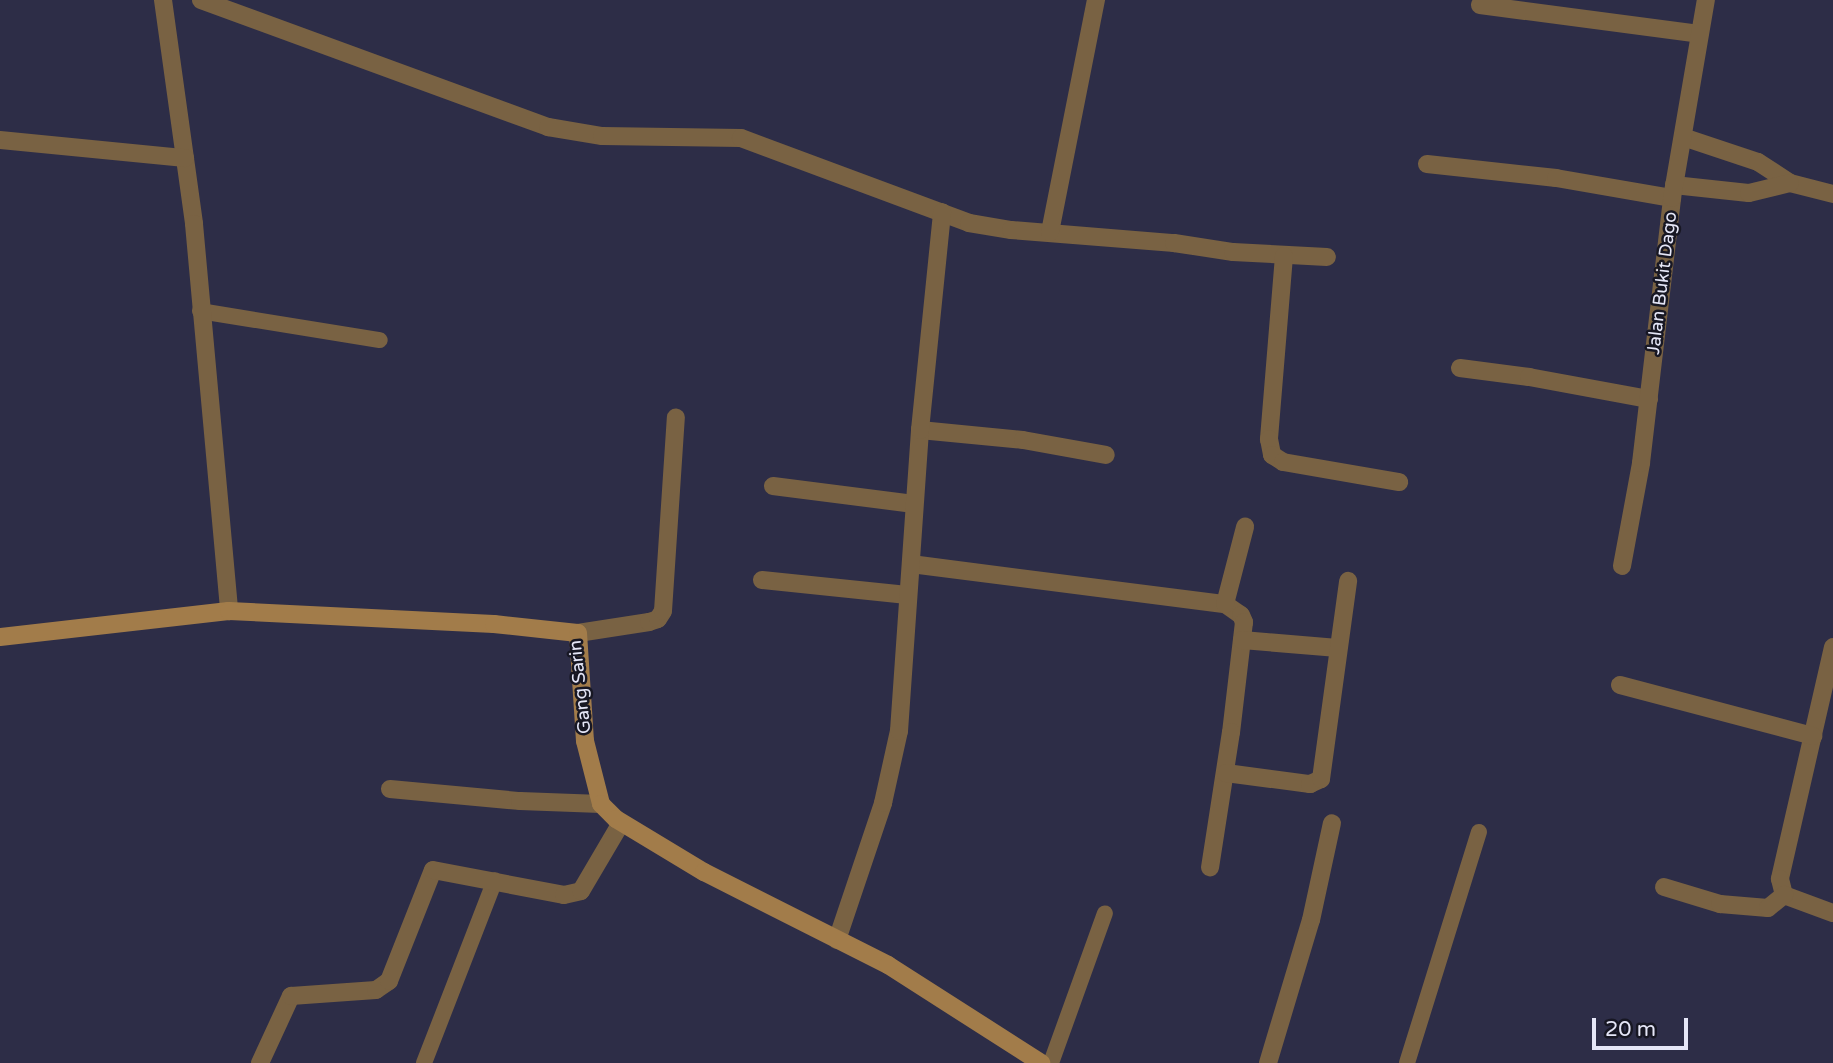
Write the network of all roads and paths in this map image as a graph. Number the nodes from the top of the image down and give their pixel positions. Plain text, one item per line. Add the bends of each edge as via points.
1 (163, 0) edge
2 (201, 0) edge
3 (1096, 0) edge
4 (1706, 0) edge
5 (1480, 5) dead end
6 (1699, 34) junction
7 (1683, 137) junction
8 (0, 140) edge
9 (185, 158) junction
10 (1427, 164) dead end
11 (1790, 183) junction
12 (1673, 192) junction
13 (1833, 194) edge
14 (942, 212) junction
15 (1050, 232) junction
16 (1284, 256) junction
17 (1327, 257) dead end
18 (200, 311) junction
19 (380, 340) dead end
20 (1460, 368) dead end
21 (1649, 399) junction
22 (676, 417) dead end
23 (920, 429) junction
24 (1106, 455) dead end
25 (1399, 482) dead end
26 (773, 486) dead end
27 (914, 503) junction
28 (1245, 527) dead end
29 (911, 564) junction
30 (1622, 566) dead end
31 (762, 580) dead end
32 (1348, 581) dead end
33 (907, 595) junction
34 (1225, 604) junction
35 (229, 611) junction
36 (578, 633) junction
37 (0, 637) edge
38 (1242, 640) junction
39 (1833, 647) edge
40 (1338, 648) junction
41 (1620, 685) dead end
42 (1813, 736) junction
43 (1226, 773) junction
44 (390, 789) dead end
45 (601, 804) junction
46 (621, 823) junction
47 (1332, 823) dead end
48 (1479, 832) dead end
49 (1210, 867) dead end
50 (495, 880) junction
51 (1664, 887) dead end
52 (1784, 895) junction
53 (1105, 913) dead end
54 (1833, 913) edge
55 (836, 940) junction
56 (260, 1063) edge
57 (424, 1063) edge
58 (1041, 1063) edge
59 (1051, 1063) edge
60 (1268, 1063) edge
61 (1407, 1063) edge

1 - 9 street
2 - 14 street via 548,127 602,136 741,138
3 - 15 street
4 - 6 street, Jalan Bukit Dago
5 - 6 street
6 - 7 street, Jalan Bukit Dago
7 - 11 street via 1758,162
7 - 12 street, Jalan Bukit Dago
8 - 9 street
9 - 18 street
10 - 12 street
11 - 12 street via 1749,193
11 - 13 street
12 - 21 street, Jalan Bukit Dago
14 - 15 street via 969,223
14 - 23 street
15 - 16 street
16 - 17 street
16 - 25 street via 1269,439 1272,455 1283,462
18 - 19 lane
18 - 35 street
20 - 21 street
21 - 30 street, Jalan Bukit Dago
22 - 36 street via 663,611 649,622
23 - 24 street
23 - 27 street
26 - 27 street
27 - 29 street
28 - 34 street
29 - 33 street
29 - 34 street
31 - 33 street
32 - 40 street
33 - 55 street via 899,731 883,803
34 - 38 street via 1241,615
35 - 36 street, Gang Sarin via 494,624
35 - 37 street, Gang Sarin
36 - 45 street, Gang Sarin via 585,741
38 - 40 street
38 - 43 street
39 - 42 street
40 - 43 street via 1321,779 1310,784
41 - 42 street
42 - 52 street via 1786,845 1780,879
43 - 49 street
44 - 45 street
45 - 46 street
46 - 50 street via 581,891 564,895
46 - 55 street
47 - 60 street via 1311,920
48 - 61 lane
50 - 56 street via 433,870 388,981 376,990 291,996
50 - 57 lane
51 - 52 street via 1720,904 1768,908
52 - 54 street
53 - 59 lane
55 - 58 street via 888,965

